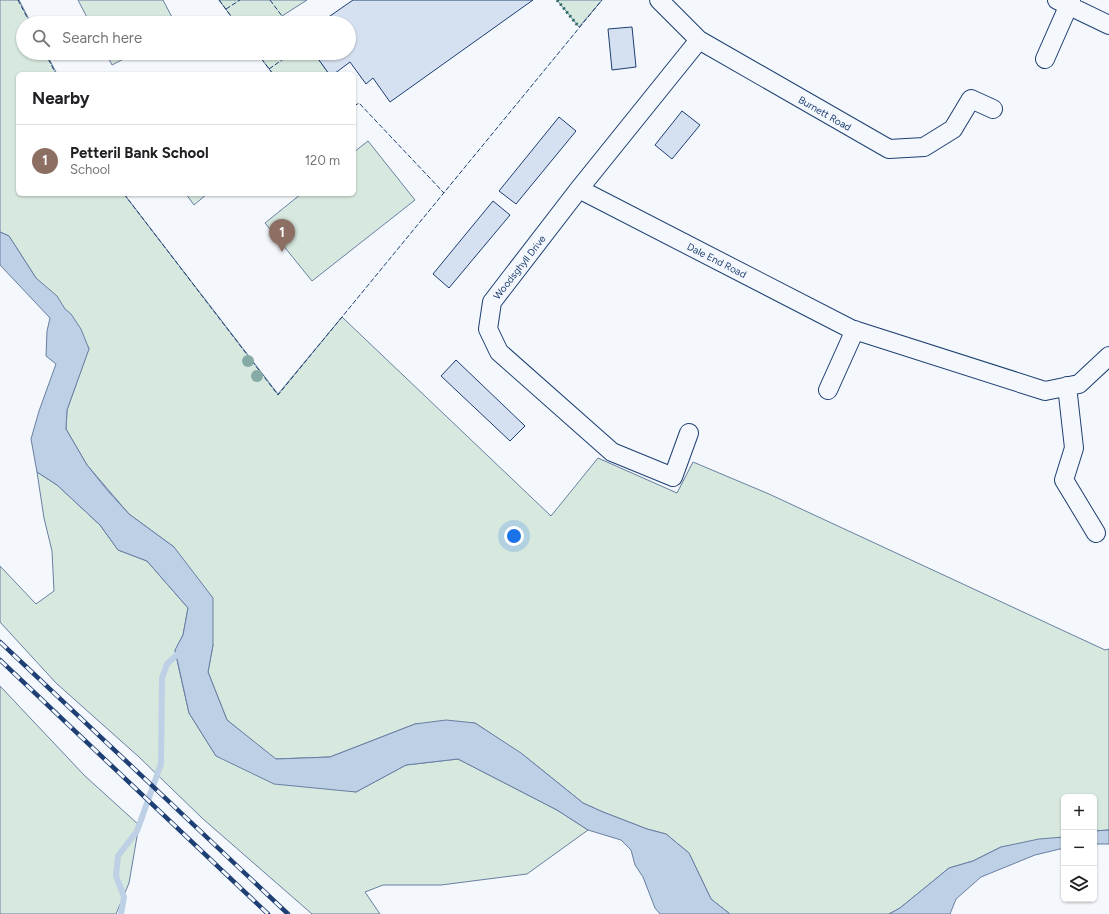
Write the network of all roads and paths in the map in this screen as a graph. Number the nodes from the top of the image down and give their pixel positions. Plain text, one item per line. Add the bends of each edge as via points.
1 (659, 0) edge
2 (1066, 2) edge
3 (1109, 25) edge
4 (699, 40) junction
5 (1045, 59) dead end
6 (993, 109) dead end
7 (579, 189) junction
8 (855, 330) junction
9 (1109, 356) edge
10 (1067, 386) junction
11 (828, 390) dead end
12 (689, 433) dead end
13 (1096, 533) dead end

1 - 4 street, Burnett Road
2 - 3 street
2 - 5 street
4 - 6 street, Burnett Road via 889,149 924,147 947,133 953,129 971,99
4 - 7 street, Woodsghyll Drive
7 - 8 street, Dale End Road
7 - 12 street, Woodsghyll Drive via 492,302 488,330 499,352 612,452 673,477
8 - 10 street, Dale End Road via 1045,391
8 - 11 street
9 - 10 street, Dale End Road via 1079,384
10 - 13 street via 1074,448 1064,480

